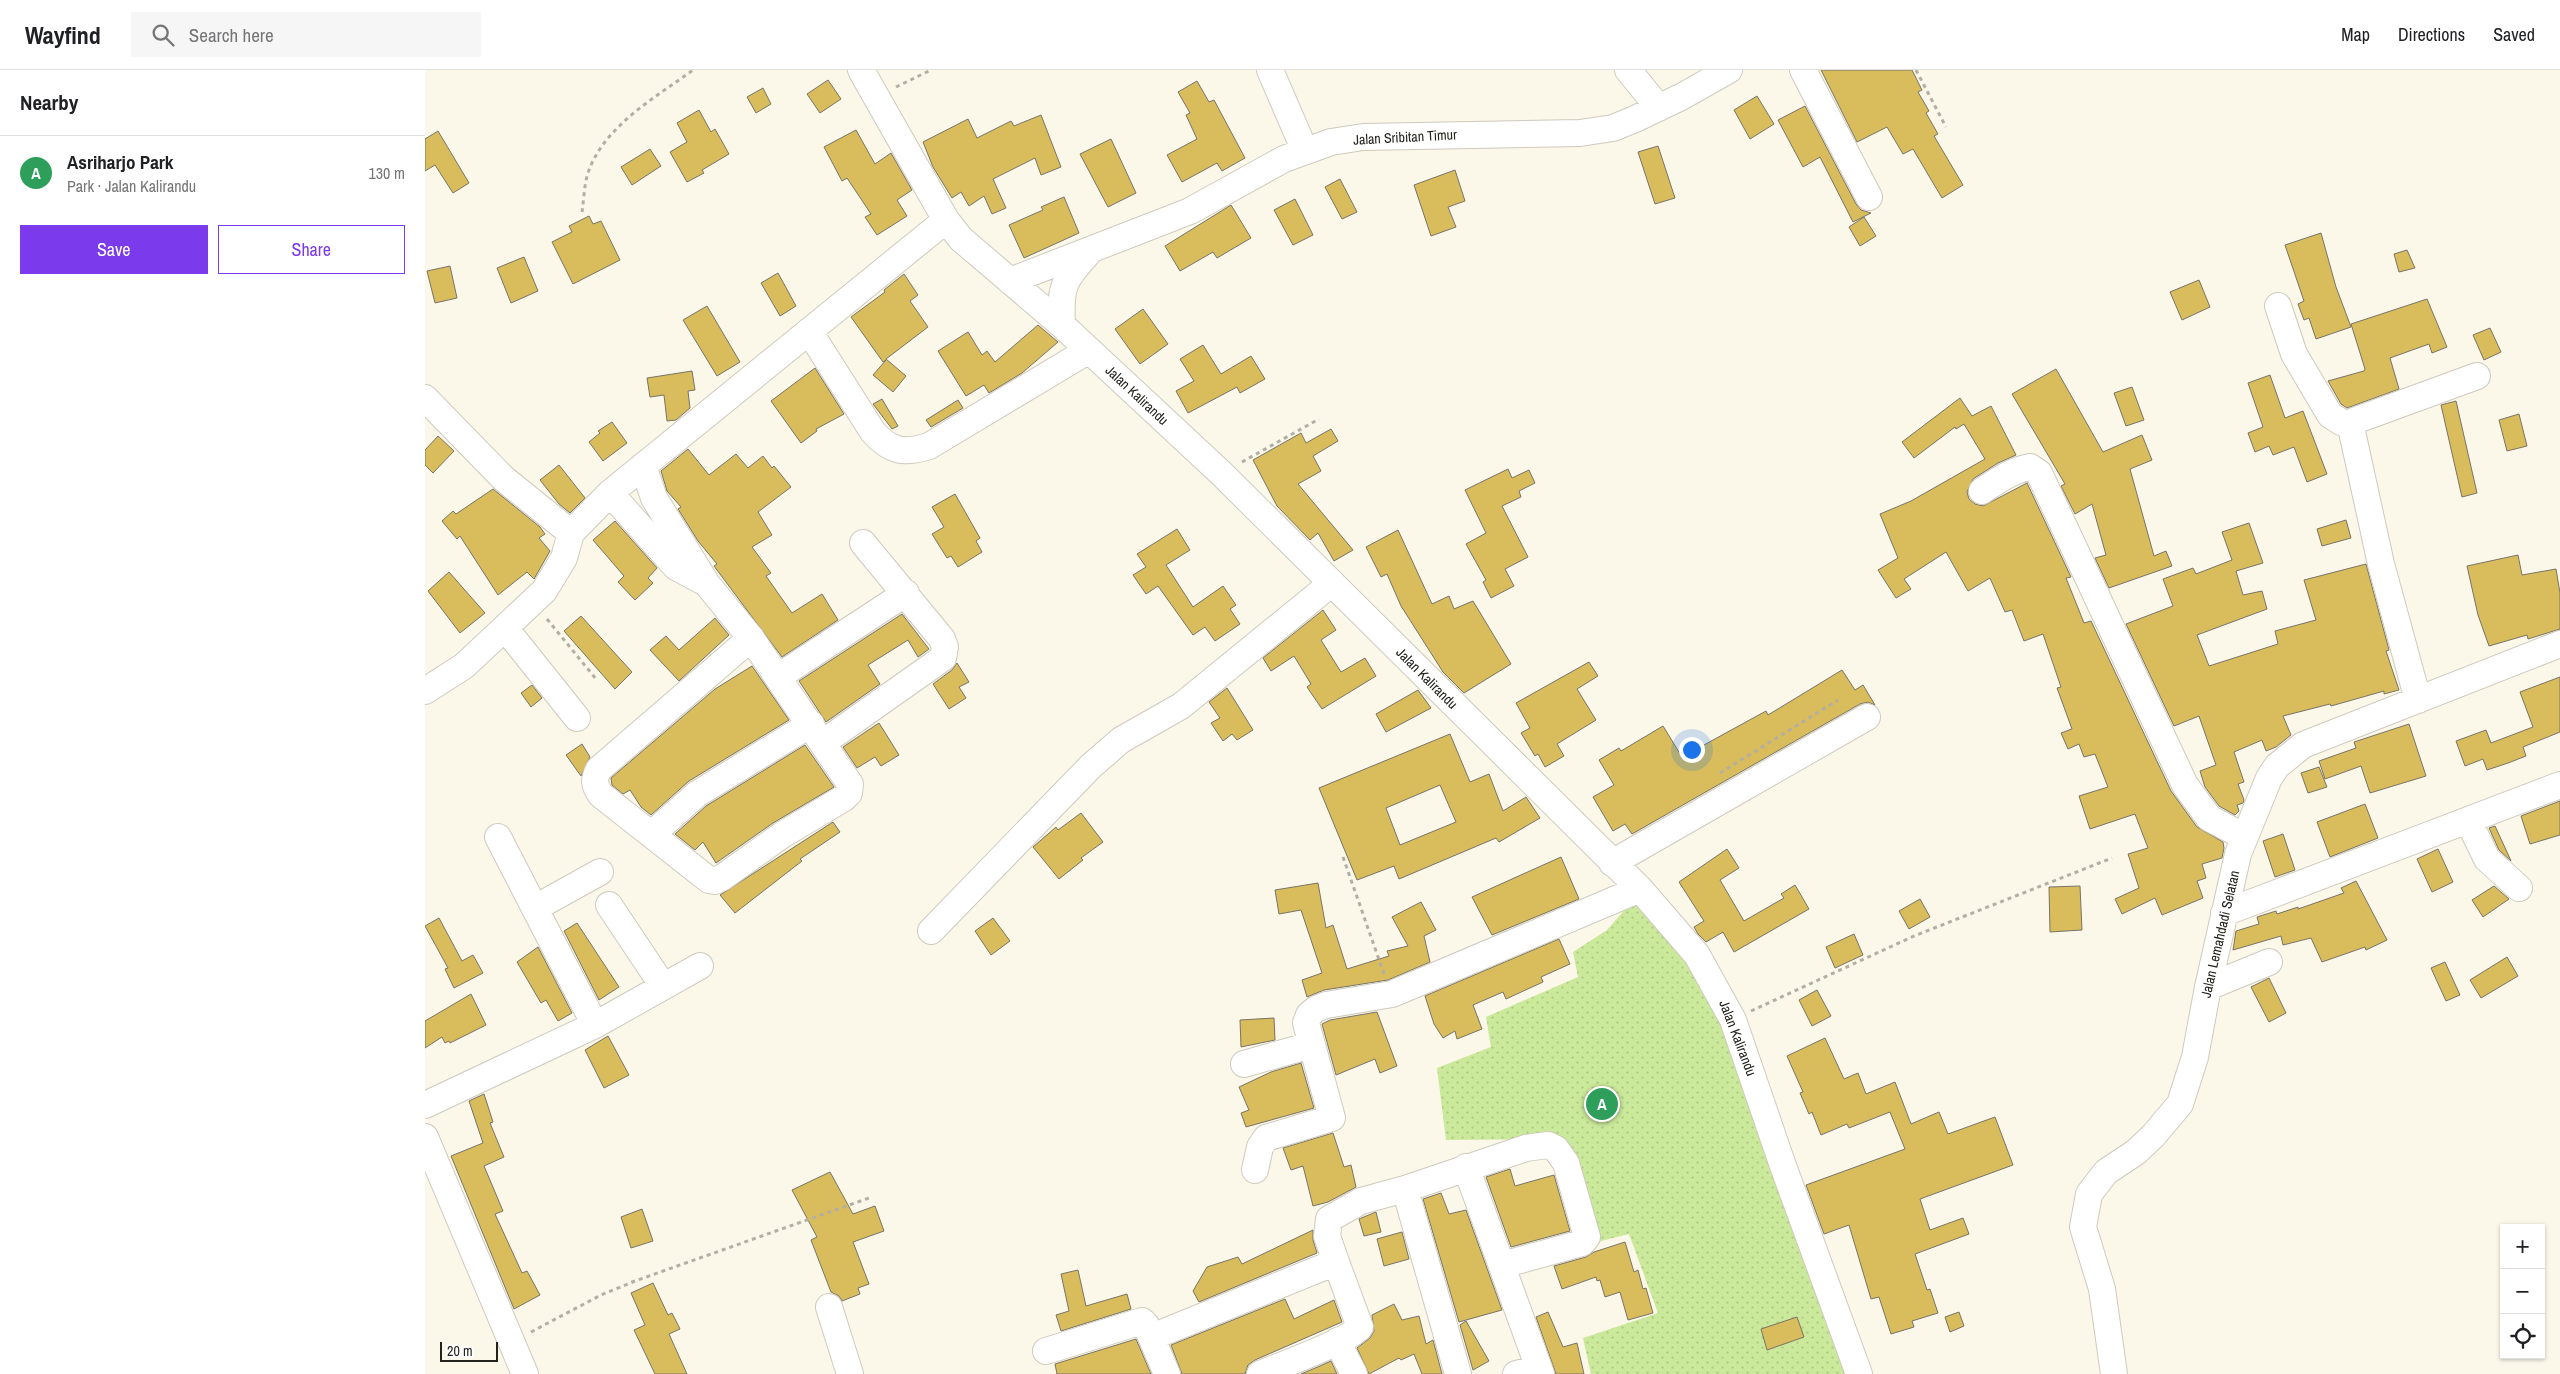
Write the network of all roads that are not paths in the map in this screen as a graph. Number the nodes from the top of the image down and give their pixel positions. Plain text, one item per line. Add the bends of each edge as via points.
1 (861, 70) edge
2 (1269, 70) edge
3 (1628, 70) edge
4 (1729, 70) edge
5 (1803, 70) edge
6 (1659, 108) junction
7 (1305, 151) junction
8 (1869, 198) dead end
9 (946, 220) junction
10 (1091, 250) junction
11 (1010, 281) junction
12 (2279, 306) dead end
13 (1062, 325) junction
14 (809, 331) junction
15 (1089, 350) junction
16 (2477, 376) dead end
17 (425, 398) edge
18 (2352, 424) junction
19 (643, 466) junction
20 (1982, 491) dead end
21 (610, 493) junction
22 (571, 534) junction
23 (863, 543) dead end
24 (1332, 583) junction
25 (707, 584) junction
26 (906, 593) junction
27 (505, 628) junction
28 (751, 638) junction
29 (2560, 644) edge
30 (778, 676) junction
31 (425, 691) edge
32 (2418, 700) junction
33 (577, 718) dead end
34 (1867, 718) dead end
35 (818, 733) junction
36 (2560, 785) edge
37 (2468, 820) junction
38 (652, 834) junction
39 (498, 837) dead end
40 (2245, 837) junction
41 (1612, 863) junction
42 (600, 872) dead end
43 (2519, 888) dead end
44 (1640, 889) junction
45 (609, 905) dead end
46 (535, 908) junction
47 (2224, 913) junction
48 (931, 931) dead end
49 (2269, 962) dead end
50 (700, 966) dead end
51 (663, 986) junction
52 (2208, 987) junction
53 (595, 1025) junction
54 (1311, 1045) junction
55 (1244, 1064) dead end
56 (425, 1105) edge
57 (425, 1137) edge
58 (1466, 1167) junction
59 (1255, 1170) dead end
60 (1405, 1189) junction
61 (1336, 1262) junction
62 (1501, 1265) junction
63 (829, 1306) dead end
64 (1152, 1337) junction
65 (1337, 1341) junction
66 (1046, 1351) dead end
67 (1532, 1372) edge
68 (525, 1374) edge
69 (850, 1374) edge
70 (1167, 1374) edge
71 (1260, 1374) edge
72 (1354, 1374) edge
73 (1458, 1374) edge
74 (1859, 1374) edge
75 (2115, 1374) edge

1 - 9 street, Jalan Kalirandu
2 - 7 street
3 - 6 street
4 - 6 street, Jalan Sribitan Timur
5 - 8 street
6 - 7 street, Jalan Sribitan Timur via 1613,128 1580,133 1363,137 1331,142
7 - 10 street, Jalan Sribitan Timur via 1284,159 1190,211
9 - 11 street, Jalan Kalirandu via 961,239
9 - 14 street
10 - 11 street, Jalan Sribitan Timur
10 - 13 street, Jalan Sribitan Timur via 1061,289
11 - 13 street, Jalan Kalirandu
12 - 18 street via 2294,354 2330,416
13 - 15 street, Jalan Kalirandu
14 - 15 street via 873,432 884,444 897,450 914,451 929,446
14 - 19 street
15 - 24 street, Jalan Kalirandu via 1222,474
16 - 18 street
17 - 22 street via 503,478
18 - 32 street via 2381,564
19 - 21 street
19 - 25 street via 654,498
20 - 40 street via 2007,474 2030,466 2039,472 2185,785 2209,818
21 - 22 street
21 - 25 street via 676,567
22 - 27 street via 564,558 544,591
23 - 26 street
24 - 41 street, Jalan Kalirandu
24 - 48 street via 1181,706 1121,740 1091,766
25 - 28 street
26 - 30 street
26 - 35 street via 942,639 945,647 943,658
27 - 31 street via 464,666
27 - 33 street
28 - 30 street
28 - 38 street via 599,769 595,786 601,795
29 - 32 street, Jalan Lemahdadi Selatan
30 - 35 street
32 - 40 street, Jalan Lemahdadi Selatan via 2303,745 2290,755 2269,778
34 - 41 street
35 - 38 street via 697,794
35 - 38 street via 851,784 849,792 723,877 715,881 702,876
36 - 37 street
37 - 43 street via 2487,859
37 - 47 street
39 - 46 street
40 - 47 street, Jalan Lemahdadi Selatan
41 - 44 street, Jalan Kalirandu
42 - 46 street
44 - 54 street via 1392,994 1316,1009 1306,1022
44 - 74 street, Jalan Kalirandu via 1697,955 1733,1020
45 - 51 street
46 - 53 street
47 - 52 street, Jalan Lemahdadi Selatan
49 - 52 street
50 - 51 street
51 - 53 street
52 - 75 street, Jalan Lemahdadi Selatan via 2195,1057 2180,1104 2136,1152 2106,1172 2089,1194 2084,1213 2083,1227 2102,1289
53 - 56 street
54 - 55 street
54 - 59 street via 1332,1118 1266,1138 1260,1147
57 - 68 street
58 - 60 street
58 - 62 street
58 - 62 street via 1539,1145 1556,1149 1566,1162 1587,1232 1585,1241
60 - 61 street via 1361,1201 1329,1219 1327,1236
60 - 73 street
61 - 64 street
61 - 65 street via 1360,1327
62 - 67 street
63 - 69 street
64 - 66 street via 1142,1321
64 - 70 street
65 - 71 street
65 - 72 street

